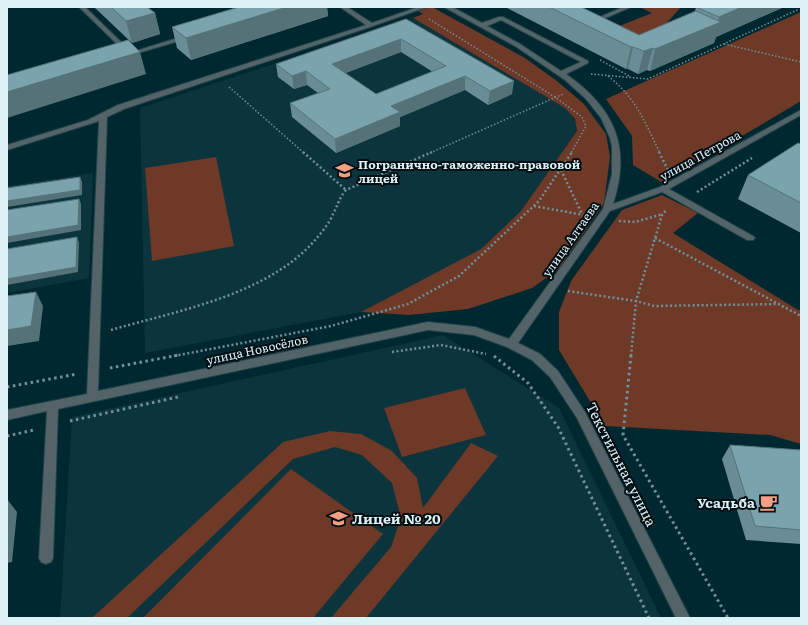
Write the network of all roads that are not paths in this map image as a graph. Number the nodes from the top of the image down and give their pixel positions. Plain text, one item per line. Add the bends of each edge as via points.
1 (82, 7) edge
2 (343, 7) edge
3 (424, 7) edge
4 (447, 7) edge
5 (628, 7) edge
6 (372, 25) junction
7 (481, 26) junction
8 (610, 27) edge
9 (196, 34) edge
10 (120, 44) edge
11 (120, 57) edge
12 (564, 72) junction
13 (800, 113) edge
14 (103, 117) junction
15 (7, 148) edge
16 (663, 189) junction
17 (607, 209) junction
18 (750, 238) dead end
19 (511, 344) junction
20 (92, 397) junction
21 (53, 405) junction
22 (7, 415) edge
23 (46, 558) dead end
24 (683, 618) edge

1 - 10 street
2 - 6 street
3 - 6 street
4 - 7 street, улица Алтаева
5 - 8 street via 592,18
6 - 14 street via 121,108
7 - 12 street, улица Алтаева
7 - 12 street via 501,18 586,62
9 - 11 street
12 - 17 street, улица Алтаева via 600,111 614,138 617,172 615,188
13 - 16 street, улица Петрова
14 - 15 street
14 - 20 street
16 - 17 street, улица Петрова
16 - 18 street
17 - 19 street, улица Алтаева
19 - 20 street, улица Новосёлов via 475,331 428,326
19 - 24 street, Текстильная улица via 536,357 554,374 581,415
20 - 21 street, улица Новосёлов
21 - 22 street, улица Новосёлов
21 - 23 street

